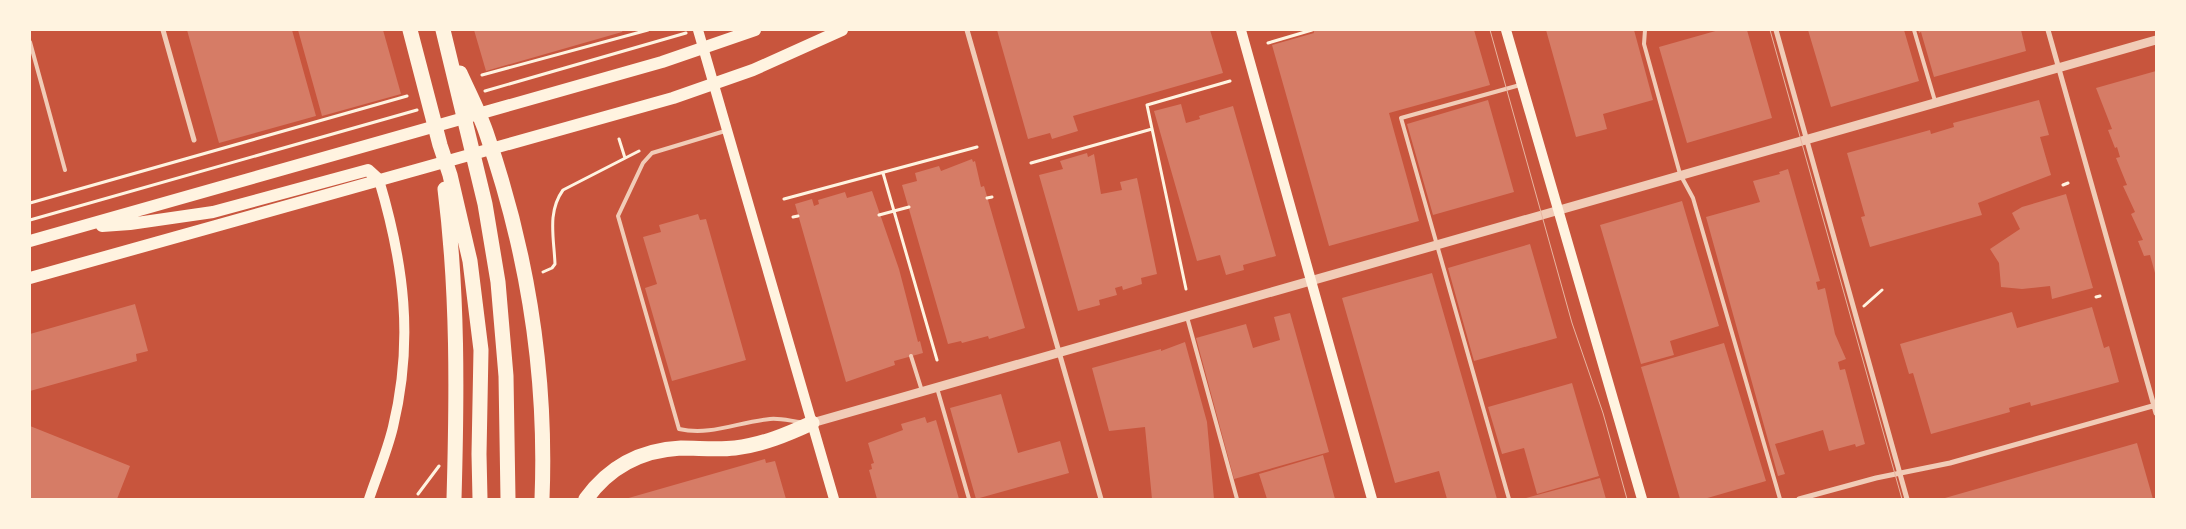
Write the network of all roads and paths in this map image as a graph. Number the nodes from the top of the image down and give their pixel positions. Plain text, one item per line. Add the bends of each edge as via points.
1 (163, 30) edge
2 (410, 30) edge
3 (648, 30) edge
4 (694, 30) edge
5 (698, 30) edge
6 (755, 30) edge
7 (842, 30) edge
8 (966, 30) edge
9 (1241, 30) edge
10 (1312, 30) edge
11 (1506, 30) edge
12 (1645, 30) edge
13 (1776, 30) edge
14 (1914, 30) edge
15 (2048, 30) edge
16 (650, 36) dead end
17 (445, 37) edge
18 (2156, 40) edge
19 (30, 42) edge
20 (1268, 43) dead end
21 (704, 48) junction
22 (452, 63) junction
23 (2058, 67) junction
24 (482, 76) dead end
25 (1230, 81) dead end
26 (714, 84) junction
27 (1522, 84) junction
28 (482, 92) dead end
29 (407, 96) dead end
30 (1935, 102) junction
31 (424, 108) dead end
32 (1152, 129) junction
33 (728, 130) junction
34 (1806, 138) junction
35 (619, 139) dead end
36 (194, 140) dead end
37 (978, 147) dead end
38 (642, 150) dead end
39 (625, 158) junction
40 (1031, 163) dead end
41 (65, 170) dead end
42 (883, 172) junction
43 (1680, 174) junction
44 (379, 180) junction
45 (2068, 183) dead end
46 (2063, 185) dead end
47 (992, 197) dead end
48 (987, 198) dead end
49 (784, 199) dead end
50 (30, 203) edge
51 (909, 207) dead end
52 (1558, 209) junction
53 (895, 211) junction
54 (454, 212) junction
55 (879, 215) dead end
56 (798, 216) dead end
57 (793, 218) dead end
58 (30, 220) edge
59 (79, 227) junction
60 (30, 241) edge
61 (1436, 244) junction
62 (543, 272) dead end
63 (30, 278) edge
64 (1311, 280) junction
65 (1186, 289) dead end
66 (1882, 290) dead end
67 (1862, 308) dead end
68 (1187, 315) junction
69 (1060, 351) junction
70 (911, 356) dead end
71 (937, 360) dead end
72 (937, 387) junction
73 (922, 391) junction
74 (2155, 405) edge
75 (2156, 414) edge
76 (812, 423) junction
77 (439, 465) dead end
78 (1900, 474) junction
79 (418, 494) dead end
80 (369, 499) edge
81 (454, 499) edge
82 (480, 499) edge
83 (508, 499) edge
84 (542, 499) edge
85 (586, 499) edge
86 (834, 499) edge
87 (969, 499) edge
88 (1101, 499) edge
89 (1237, 499) edge
90 (1372, 499) edge
91 (1509, 499) edge
92 (1642, 499) edge
93 (1780, 499) edge
94 (1799, 499) edge
95 (1907, 499) edge

1 - 36 street
2 - 54 highway
3 - 16 path
3 - 24 path
4 - 28 path
5 - 21 main road
6 - 21 main road
7 - 26 main road via 756,69
8 - 69 street
9 - 64 main road
10 - 20 path
11 - 27 main road
12 - 43 lane via 1644,44
13 - 34 street
14 - 30 lane
15 - 23 street
17 - 22 highway
18 - 23 street
19 - 41 lane
21 - 26 main road
21 - 59 main road
22 - 83 highway via 485,204 503,321
22 - 84 highway via 486,131 523,266 536,348 543,432
23 - 30 street
23 - 74 street
25 - 32 path via 1147,105
26 - 33 main road
26 - 44 main road
27 - 52 main road
27 - 61 lane via 1401,118
29 - 50 path
30 - 34 street
31 - 58 path
32 - 40 path
32 - 65 path
33 - 76 main road
33 - 76 lane via 652,153 643,163 618,216 678,429 716,431 771,419
34 - 43 street
34 - 78 street
35 - 39 path
37 - 42 path
38 - 39 path
39 - 62 path via 570,185 557,198 552,219 555,264
42 - 49 path
42 - 53 path
43 - 52 street
43 - 93 lane via 1693,198
44 - 59 main road via 368,170 213,212 130,224
44 - 63 main road
44 - 80 main road via 401,265 405,342 404,368 393,428
45 - 46 path
47 - 48 path
51 - 53 path
52 - 61 street
52 - 92 main road
53 - 55 path
53 - 71 path
54 - 81 highway via 458,360
54 - 82 highway via 470,261 481,350
56 - 57 path
59 - 60 main road
61 - 64 street
61 - 91 lane
64 - 68 street
64 - 90 main road
66 - 67 path
68 - 69 street
68 - 89 lane
69 - 72 street
69 - 88 street
70 - 73 lane
72 - 73 street
72 - 87 lane
73 - 76 street
74 - 75 street
74 - 78 street
76 - 85 highway via 782,436 737,448 665,449 647,454 613,471
76 - 86 main road
77 - 79 path
78 - 94 street
78 - 95 street

